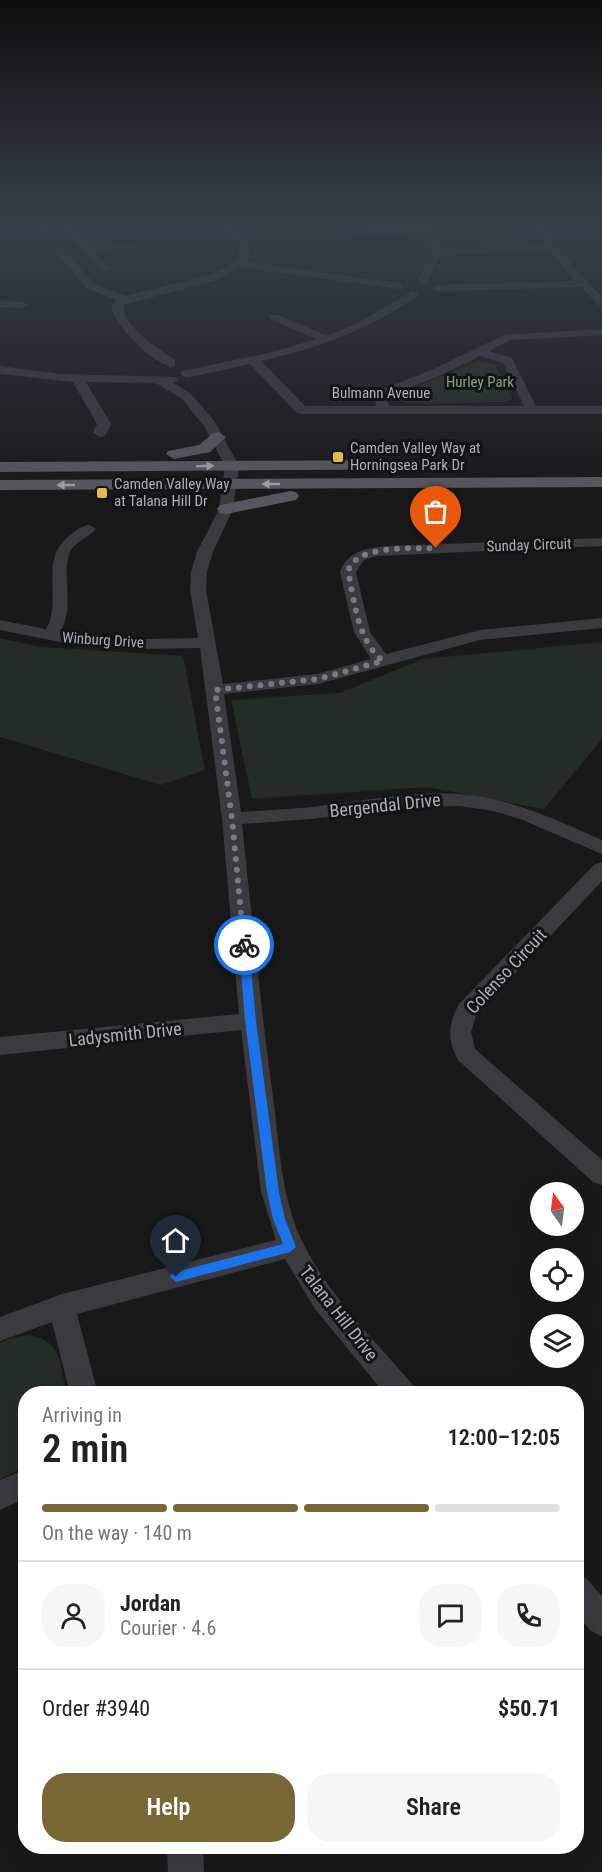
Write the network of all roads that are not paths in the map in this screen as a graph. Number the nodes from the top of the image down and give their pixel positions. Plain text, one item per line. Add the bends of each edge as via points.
1 (118, 314) edge
2 (382, 314) edge
3 (274, 317) dead end
4 (602, 332) edge
5 (325, 339) junction
6 (478, 351) junction
7 (253, 360) junction
8 (149, 367) junction
9 (0, 370) edge
10 (180, 370) junction
11 (77, 378) junction
12 (186, 396) junction
13 (383, 410) junction
14 (532, 410) junction
15 (602, 410) edge
16 (100, 433) dead end
17 (218, 436) junction
18 (0, 465) edge
19 (470, 465) dead end
20 (232, 466) junction
21 (538, 482) junction
22 (602, 482) edge
23 (230, 484) junction
24 (0, 485) edge
25 (226, 509) junction
26 (88, 529) dead end
27 (602, 542) edge
28 (602, 623) edge
29 (0, 625) edge
30 (50, 636) junction
31 (207, 643) junction
32 (383, 661) junction
33 (215, 690) junction
34 (232, 819) junction
35 (602, 848) edge
36 (602, 869) edge
37 (251, 1021) junction
38 (0, 1046) edge
39 (602, 1175) edge
40 (290, 1247) junction
41 (62, 1306) junction
42 (0, 1329) edge
43 (82, 1386) edge
44 (396, 1386) edge
45 (18, 1486) edge
46 (0, 1494) edge
47 (584, 1599) edge
48 (602, 1620) edge
49 (185, 1854) edge
50 (186, 1872) edge

1 - 8 street
2 - 5 street
3 - 5 street
4 - 6 street via 508,337
5 - 7 street
6 - 13 street via 390,391 381,398
6 - 14 street via 508,361
7 - 10 street
7 - 13 street, Bulmann Avenue via 302,410
8 - 10 street
8 - 10 street via 172,380
8 - 11 street
8 - 12 street
9 - 11 street
10 - 12 street
11 - 16 street via 104,424
12 - 17 street
13 - 14 street, Bulmann Avenue
14 - 15 street, Bulmann Avenue
17 - 18 main road via 211,447 200,452
17 - 20 street
18 -> 20 main road
19 - 20 main road
20 - 23 street, Talana Hill Drive
21 - 22 main road
21 -> 23 main road
21 - 25 main road via 488,490 337,490
23 -> 24 main road
23 - 25 street, Talana Hill Drive
25 - 31 street, Talana Hill Drive via 199,572 198,590
26 - 30 street via 64,551 61,619
27 - 32 street, Sunday Circuit via 388,550 362,555 348,572 363,636 371,651
28 - 32 street via 480,635
29 - 30 street, Winburg Drive
30 - 31 street, Winburg Drive via 144,644
31 - 33 street, Talana Hill Drive
32 - 33 street via 318,679
33 - 34 street, Talana Hill Drive
34 - 35 street, Bergendal Drive via 448,799 531,816
34 - 37 street, Talana Hill Drive
36 - 39 street, Colenso Circuit via 467,1010 459,1026 466,1054
37 - 38 street, Ladysmith Drive
37 - 40 street, Talana Hill Drive via 273,1192
40 - 41 street
40 - 44 street, Talana Hill Drive via 308,1280
41 - 42 street
41 - 43 street
45 - 46 street
47 - 48 street
49 - 50 street

